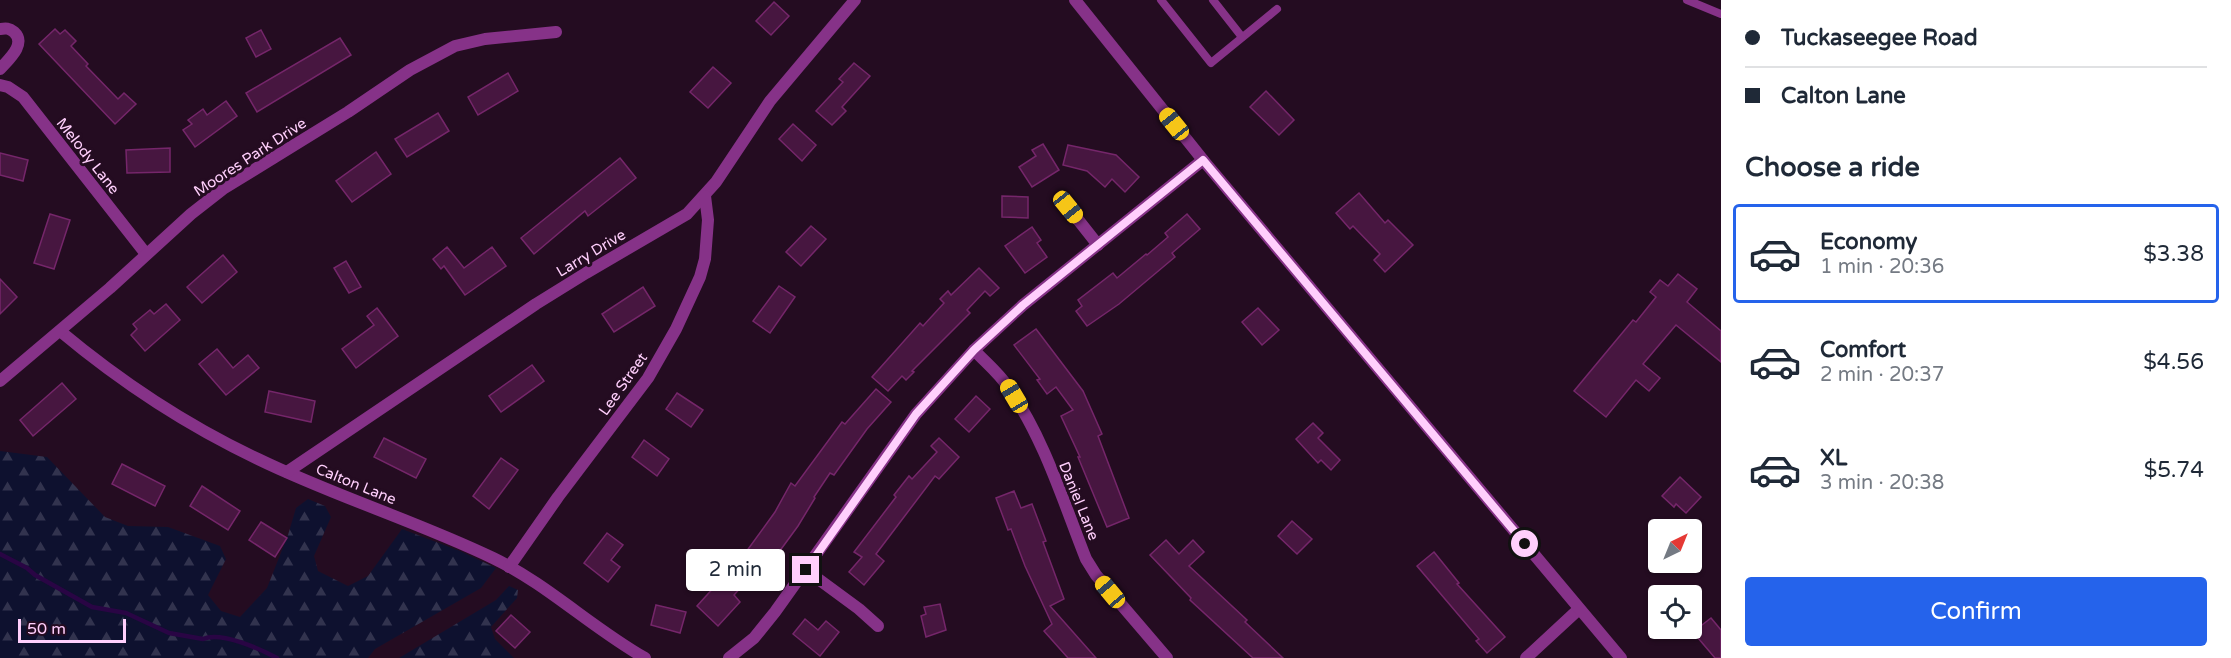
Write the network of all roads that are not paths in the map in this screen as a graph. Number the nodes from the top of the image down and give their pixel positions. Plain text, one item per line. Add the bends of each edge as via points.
1 (855, 0) edge
2 (1075, 0) edge
3 (1161, 0) edge
4 (1213, 0) edge
5 (1687, 0) edge
6 (1277, 9) dead end
7 (1721, 15) edge
8 (0, 29) edge
9 (556, 32) dead end
10 (1242, 37) junction
11 (0, 69) edge
12 (0, 79) edge
13 (0, 85) edge
14 (1203, 160) junction
15 (705, 196) junction
16 (1068, 207) dead end
17 (1098, 245) junction
18 (146, 254) junction
19 (60, 331) junction
20 (974, 350) junction
21 (0, 381) edge
22 (287, 472) junction
23 (509, 567) junction
24 (806, 570) junction
25 (1579, 609) junction
26 (878, 626) dead end
27 (645, 658) edge
28 (729, 658) edge
29 (1167, 658) edge
30 (1526, 658) edge
31 (1621, 658) edge

1 - 15 street, Larry Drive via 770,101
2 - 14 street
3 - 10 lane via 1211,63
4 - 10 lane
5 - 7 lane
6 - 10 lane
8 - 11 street via 13,31 18,43
9 - 18 street, Moores Park Drive via 486,39 437,55 223,189
11 - 12 street
13 - 18 street, Melody Lane via 23,97
14 - 17 street
14 - 25 street
15 - 22 street, Larry Drive via 687,214 546,298
15 - 23 street, Lee Street via 705,259 676,329 648,378
16 - 17 street
17 - 20 street
18 - 19 street, Moores Park Drive
19 - 21 street, Moores Park Drive
19 - 22 street, Calton Lane via 169,411
20 - 24 street via 916,414
20 - 29 street, Daniel Lane via 1007,385 1020,407 1096,575
22 - 23 street, Calton Lane
23 - 27 street, Calton Lane
24 - 26 street
24 - 28 street via 754,638
25 - 30 street
25 - 31 street

